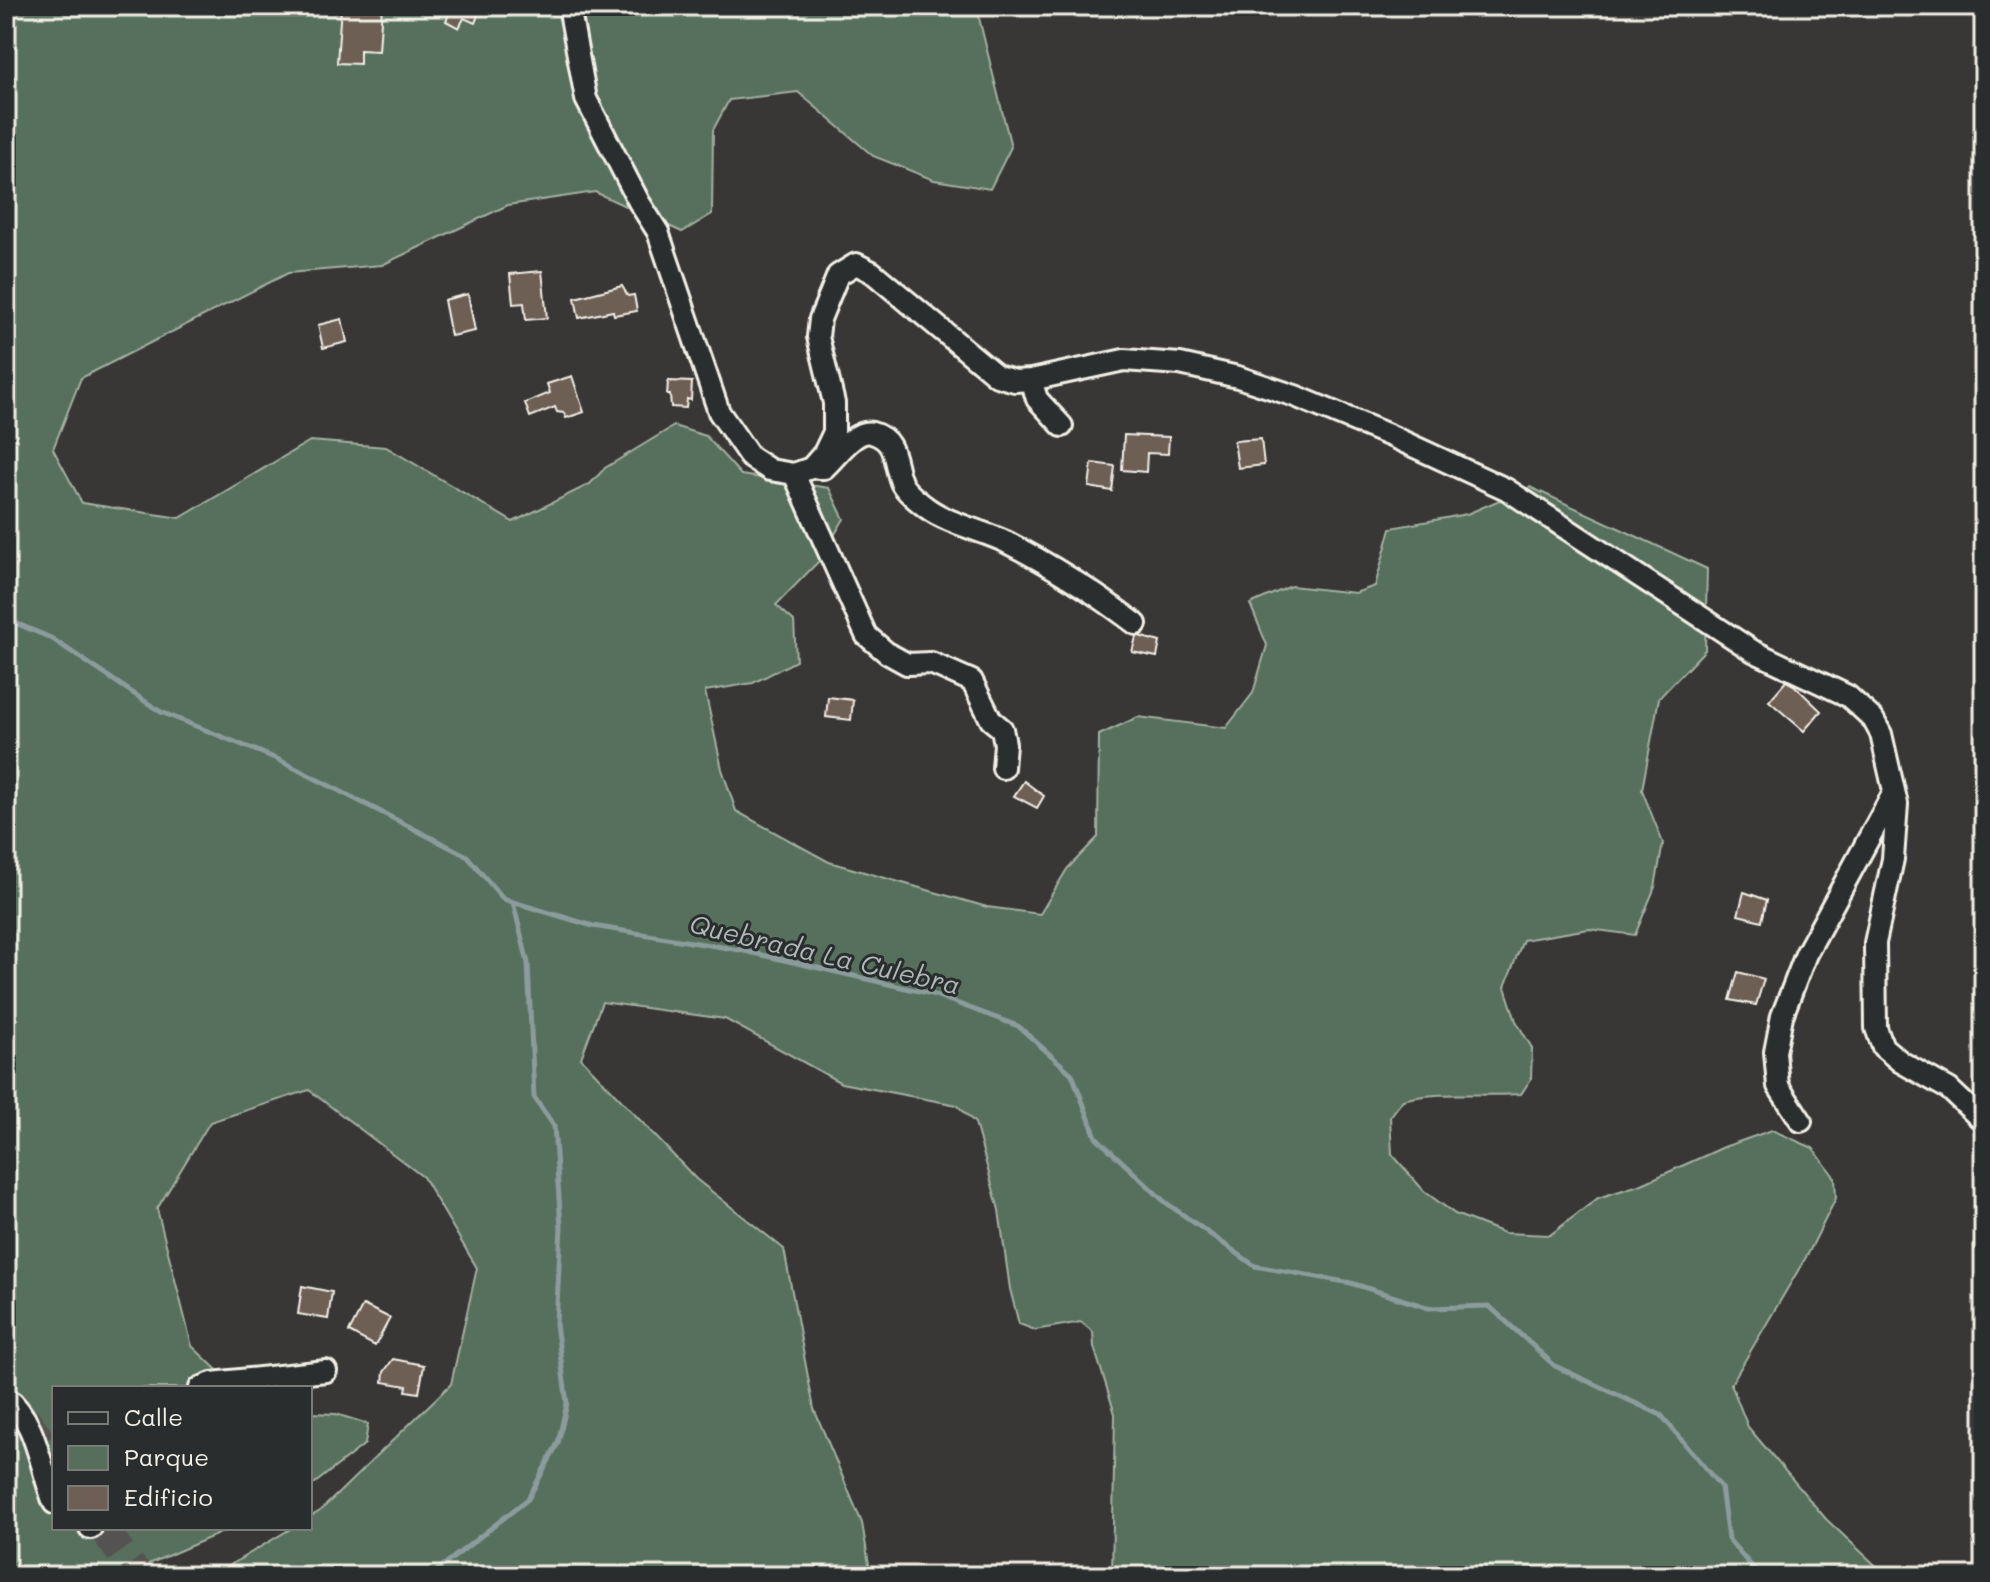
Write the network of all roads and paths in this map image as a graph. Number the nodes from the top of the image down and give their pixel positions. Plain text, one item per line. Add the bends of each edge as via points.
1 (569, 6) edge
2 (1031, 380) junction
3 (1062, 426) dead end
4 (803, 471) junction
5 (1136, 624) dead end
6 (1003, 768) dead end
7 (1894, 792) junction
8 (1801, 1121) dead end
9 (1984, 1122) edge
10 (326, 1371) dead end
11 (205, 1386) edge
12 (6, 1397) edge
13 (52, 1497) edge

1 - 4 street via 586,99 658,232 719,412 750,457 770,470
2 - 3 street via 1037,399
2 - 4 street via 997,376 856,264 838,275 820,319 818,337 834,403 834,432 824,453
2 - 7 street via 1124,360 1180,364 1295,396 1483,478 1753,651 1848,696 1881,734
4 - 5 street via 824,468 856,435 867,432 885,438 896,456 901,484 928,509 1042,561
4 - 6 street via 866,635 907,664 931,663 972,681 986,713 1002,729
7 - 8 street via 1806,954 1782,1016 1775,1052 1778,1086
7 - 9 street via 1893,859 1875,943 1876,1028 1883,1047 1949,1089
10 - 11 street
12 - 13 street via 17,1405 31,1432

